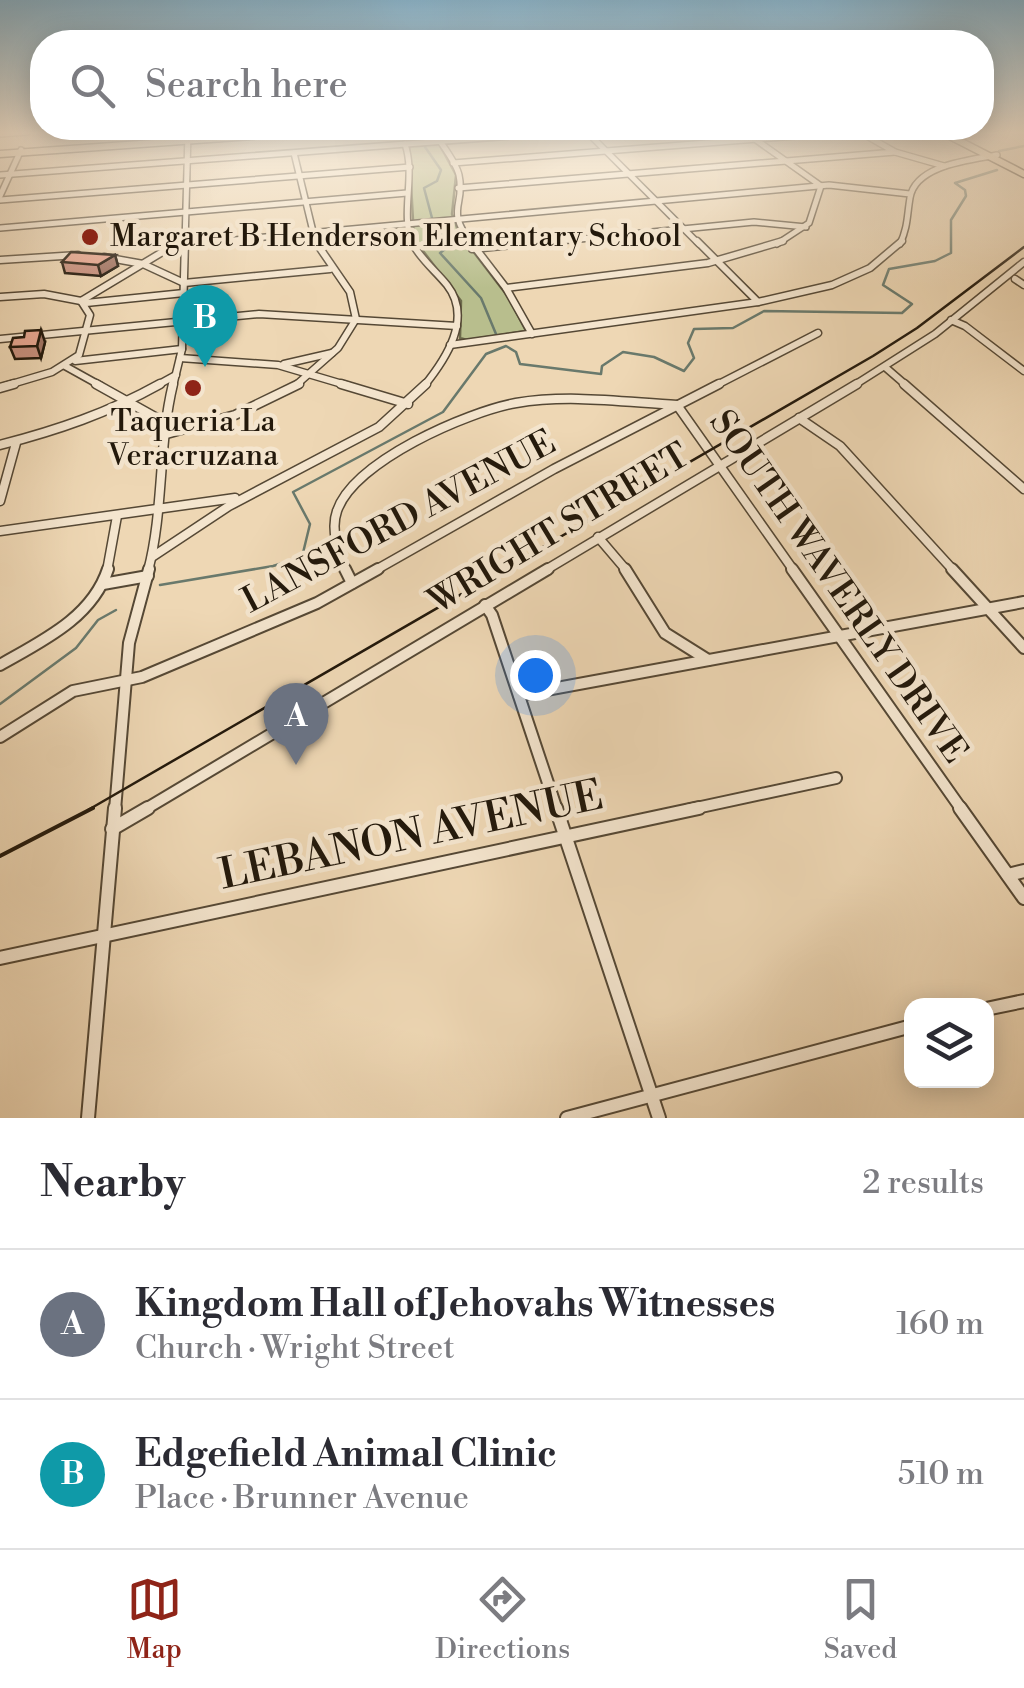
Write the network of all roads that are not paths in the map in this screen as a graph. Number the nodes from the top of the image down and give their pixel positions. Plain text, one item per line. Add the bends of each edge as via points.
1 (198, 184) edge
2 (302, 184) edge
3 (407, 184) edge
4 (458, 184) edge
5 (505, 184) edge
6 (639, 184) edge
7 (819, 184) edge
8 (916, 184) edge
9 (188, 185) junction
10 (821, 186) junction
11 (458, 188) junction
12 (406, 193) junction
13 (910, 194) junction
14 (0, 198) edge
15 (656, 201) junction
16 (305, 202) junction
17 (187, 212) junction
18 (456, 219) junction
19 (408, 223) junction
20 (806, 227) junction
21 (0, 228) edge
22 (684, 228) junction
23 (312, 232) junction
24 (186, 244) junction
25 (472, 249) junction
26 (0, 260) edge
27 (718, 261) junction
28 (1024, 262) edge
29 (143, 264) junction
30 (330, 269) junction
31 (300, 272) junction
32 (1015, 279) dead end
33 (338, 280) junction
34 (184, 284) junction
35 (1024, 285) edge
36 (506, 288) junction
37 (184, 293) junction
38 (0, 297) edge
39 (84, 302) junction
40 (758, 302) junction
41 (356, 318) junction
42 (184, 320) junction
43 (951, 320) junction
44 (457, 326) junction
45 (88, 330) junction
46 (818, 333) dead end
47 (532, 334) junction
48 (0, 339) edge
49 (450, 345) junction
50 (335, 352) junction
51 (181, 354) junction
52 (69, 363) junction
53 (278, 364) junction
54 (885, 368) junction
55 (1024, 371) edge
56 (176, 375) junction
57 (312, 375) junction
58 (0, 388) edge
59 (127, 402) junction
60 (647, 403) junction
61 (408, 404) junction
62 (676, 405) junction
63 (657, 416) junction
64 (799, 418) junction
65 (164, 422) junction
66 (163, 435) junction
67 (16, 442) junction
68 (0, 446) edge
69 (718, 467) junction
70 (1024, 489) edge
71 (252, 493) junction
72 (0, 500) edge
73 (157, 511) junction
74 (116, 516) junction
75 (0, 531) edge
76 (598, 537) junction
77 (152, 557) junction
78 (148, 576) junction
79 (352, 583) junction
80 (103, 584) junction
81 (1024, 602) edge
82 (485, 605) junction
83 (990, 609) junction
84 (840, 637) junction
85 (1024, 648) edge
86 (708, 660) junction
87 (0, 665) edge
88 (124, 680) junction
89 (518, 695) junction
90 (0, 736) edge
91 (836, 778) dead end
92 (112, 829) junction
93 (565, 836) junction
94 (1024, 871) edge
95 (1008, 875) junction
96 (1024, 898) edge
97 (103, 935) junction
98 (0, 958) edge
99 (1024, 1000) edge
100 (994, 1007) edge
101 (904, 1028) edge
102 (651, 1095) junction
103 (88, 1118) edge
104 (568, 1118) edge
105 (659, 1118) edge

1 - 9 street
2 - 16 street
3 - 12 street
4 - 11 street
5 - 11 street
6 - 15 street
7 - 10 street
8 - 13 street
9 - 14 street
9 - 17 street
10 - 13 street
10 - 15 street
10 - 20 street via 818,209
11 - 18 street
12 - 16 street
12 - 19 street
13 - 40 street via 908,230 881,261 832,285
15 - 18 street
15 - 22 street
16 - 17 street
16 - 23 street
17 - 21 street
17 - 24 street
18 - 19 street
18 - 25 street
19 - 23 street
19 - 44 street via 416,250 455,297
20 - 22 street via 766,221
20 - 27 street via 761,250
22 - 25 street
22 - 27 street
23 - 24 street
23 - 30 street
24 - 29 street via 174,244
24 - 34 street
25 - 36 street
26 - 29 street via 78,256
27 - 36 street
27 - 40 street
28 - 43 street, WRIGHT STREET
29 - 34 street
29 - 39 street
30 - 31 street
30 - 33 street
31 - 33 street
31 - 34 street
32 - 35 street
33 - 41 street via 354,300
34 - 37 street
36 - 47 street
37 - 39 street
37 - 42 street
38 - 39 street via 44,294
39 - 45 street
40 - 47 street
41 - 42 street via 259,314
41 - 44 street
41 - 50 street
42 - 45 street
42 - 51 street
43 - 54 street, WRIGHT STREET
43 - 55 street
44 - 49 street
45 - 48 street
45 - 52 street
46 - 62 street, LANSFORD AVENUE
47 - 49 street
49 - 61 street via 430,382
50 - 53 street
50 - 57 street
51 - 52 street
51 - 53 street
51 - 56 street
52 - 58 street
52 - 59 street
53 - 57 street
54 - 64 street, WRIGHT STREET
54 - 70 street
56 - 59 street
56 - 65 street
57 - 61 street
57 - 66 street via 252,409
59 - 65 street
59 - 67 street
60 - 62 street
60 - 63 street
60 - 79 street via 510,404 460,421 370,470 346,493 335,518
61 - 71 street via 355,442
62 - 63 street, LANSFORD AVENUE
62 - 69 street, SOUTH WAVERLY DRIVE
63 - 79 street, LANSFORD AVENUE
64 - 69 street, WRIGHT STREET
64 - 83 street via 840,446
65 - 66 street
66 - 73 street
67 - 68 street
67 - 72 street
69 - 76 street, WRIGHT STREET
69 - 84 street, SOUTH WAVERLY DRIVE
71 - 73 street
71 - 77 street
73 - 74 street
73 - 77 street
74 - 75 street
74 - 80 street
76 - 82 street, WRIGHT STREET
76 - 86 street via 636,580 665,632
77 - 78 street
78 - 80 street
78 - 88 street
79 - 88 street, LANSFORD AVENUE via 263,629
80 - 87 street via 74,618
81 - 83 street
82 - 89 street
82 - 92 street, WRIGHT STREET
83 - 84 street
83 - 85 street
84 - 86 street
84 - 95 street, SOUTH WAVERLY DRIVE
86 - 89 street
88 - 90 street, LANSFORD AVENUE via 73,690
88 - 92 street
89 - 93 street
91 - 93 street, LEBANON AVENUE
92 - 97 street
93 - 97 street, LEBANON AVENUE
93 - 102 street
94 - 95 street
95 - 96 street, SOUTH WAVERLY DRIVE
97 - 98 street, LEBANON AVENUE
97 - 103 street
99 - 100 street
101 - 102 street
102 - 104 street
102 - 105 street

